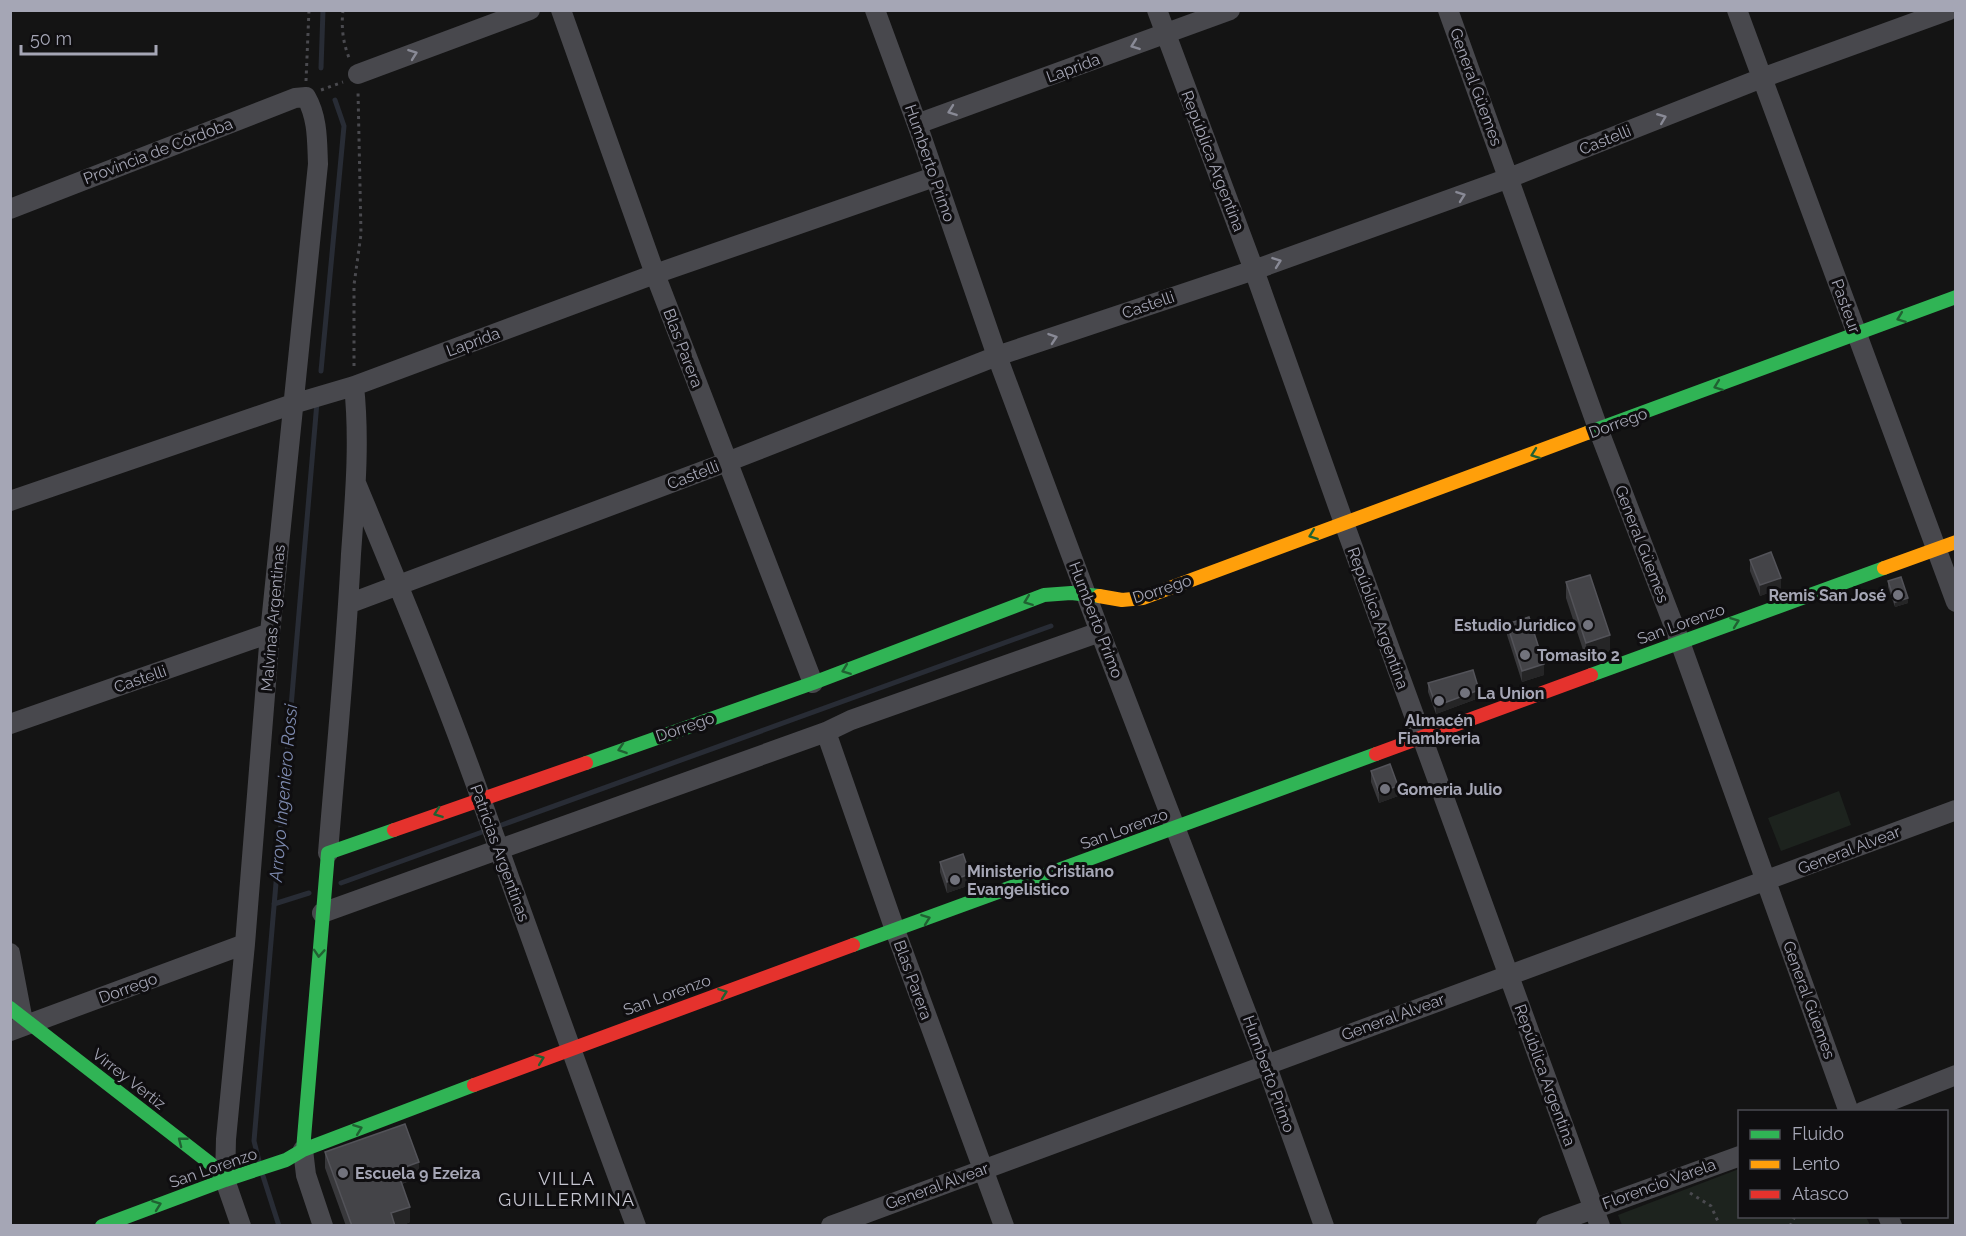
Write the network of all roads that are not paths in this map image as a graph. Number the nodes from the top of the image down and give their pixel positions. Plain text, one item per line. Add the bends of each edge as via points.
1 (530, 10) edge
2 (561, 10) edge
3 (875, 10) edge
4 (1157, 10) edge
5 (1230, 10) edge
6 (1448, 10) edge
7 (1737, 10) edge
8 (1949, 10) edge
9 (1166, 34) junction
10 (351, 78) road end
11 (1762, 78) junction
12 (314, 93) joint
13 (917, 124) junction
14 (934, 177) junction
15 (1509, 178) junction
16 (10, 209) edge
17 (1254, 270) junction
18 (655, 274) junction
19 (1956, 297) edge
20 (1856, 334) junction
21 (997, 356) junction
22 (348, 387) junction
23 (302, 401) junction
24 (1599, 431) junction
25 (727, 462) junction
26 (356, 483) junction
27 (10, 501) edge
28 (1344, 523) junction
29 (1956, 542) edge
30 (1936, 549) junction
31 (398, 586) junction
32 (1086, 594) junction
33 (1956, 602) edge
34 (348, 604) junction
35 (1100, 632) junction
36 (270, 633) junction
37 (1680, 642) junction
38 (813, 683) junction
39 (10, 724) edge
40 (826, 732) junction
41 (1422, 737) junction
42 (481, 798) junction
43 (1956, 810) edge
44 (1176, 828) junction
45 (498, 850) junction
46 (328, 853) junction
47 (1767, 881) junction
48 (321, 913) junction
49 (895, 930) junction
50 (245, 944) junction
51 (10, 953) edge
52 (1509, 975) junction
53 (19, 1020) edge
54 (570, 1048) junction
55 (1266, 1064) junction
56 (1956, 1076) edge
57 (1848, 1110) edge
58 (1867, 1110) edge
59 (295, 1155) junction
60 (1738, 1157) edge
61 (983, 1169) junction
62 (233, 1177) junction
63 (1597, 1217) edge
64 (102, 1226) edge
65 (241, 1226) edge
66 (323, 1226) edge
67 (636, 1226) edge
68 (831, 1226) edge
69 (1004, 1226) edge
70 (1324, 1226) edge
71 (1546, 1226) edge

10 -> 1 street
2 - 18 street, Blas Parera
3 - 13 street, Humberto Primo
4 - 9 street, República Argentina
5 - 9 street, Laprida
6 - 15 street, General Güemes
7 - 11 street, Pasteur
8 - 11 street, Castelli
9 -> 13 street, Laprida
9 - 17 street, República Argentina
15 -> 11 street, Castelli
11 - 20 street, Pasteur
12 - 16 street, Provincia de Córdoba
12 - 23 street, Malvinas Argentinas via 318,164
13 - 14 street, Humberto Primo
14 - 18 street, Laprida
14 - 21 street, Humberto Primo
17 -> 15 street, Castelli
15 - 24 street, General Güemes
21 -> 17 street, Castelli
17 - 28 street, República Argentina
18 - 22 street, Laprida
18 - 25 street, Blas Parera
19 -> 20 street, Dorrego
20 -> 24 street, Dorrego
20 - 30 street, Pasteur
21 - 25 street, Castelli
21 - 32 street, Humberto Primo
22 - 23 street, Laprida
22 - 26 street via 357,410
23 - 27 street, Laprida
23 - 36 street, Malvinas Argentinas
24 -> 28 street, Dorrego
24 - 37 street, General Güemes
25 - 31 street, Castelli
25 - 38 street, Blas Parera
26 - 31 street, Patricias Argentinas
26 - 34 street
28 -> 32 street, Dorrego via 1133,602
28 - 41 street, República Argentina
29 - 30 street, San Lorenzo
30 - 33 street, Pasteur
37 -> 30 street, San Lorenzo
31 - 34 street, Castelli
31 - 42 street, Patricias Argentinas
32 - 35 street, Humberto Primo
32 -> 38 street, Dorrego via 1044,595
34 - 46 street
35 - 40 street
35 - 44 street, Humberto Primo
36 - 39 street, Castelli
36 - 50 street, Malvinas Argentinas
37 - 41 street, San Lorenzo
37 - 47 street, General Güemes
38 -> 42 street, Dorrego
40 - 45 street
40 - 49 street, Blas Parera
41 - 44 street, San Lorenzo
41 - 52 street, República Argentina
42 - 45 street, Patricias Argentinas
42 -> 46 street, Dorrego
43 - 47 street, General Alvear
49 -> 44 street, San Lorenzo
44 - 55 street, Humberto Primo
45 - 48 street
45 - 54 street, Patricias Argentinas
46 - 48 street
47 - 52 street, General Alvear
47 - 57 street, General Güemes
48 -> 59 street
54 -> 49 street, San Lorenzo
49 - 61 street, Blas Parera
50 - 53 street, Dorrego
50 - 62 street, Malvinas Argentinas via 226,1139
51 - 53 street
52 - 55 street, General Alvear
52 - 63 street, República Argentina
62 -> 53 street, Virrey Vertiz
59 -> 54 street, San Lorenzo
54 - 67 street, Patricias Argentinas
55 - 61 street, General Alvear
55 - 70 street, Humberto Primo
56 - 58 street
59 - 62 street, San Lorenzo
59 - 66 street
60 - 63 street, Florencio Varela via 1671,1180
61 - 68 street, General Alvear
61 - 69 street, Blas Parera
64 -> 62 street, San Lorenzo
62 - 65 street, Malvinas Argentinas
63 - 71 street, Florencio Varela

